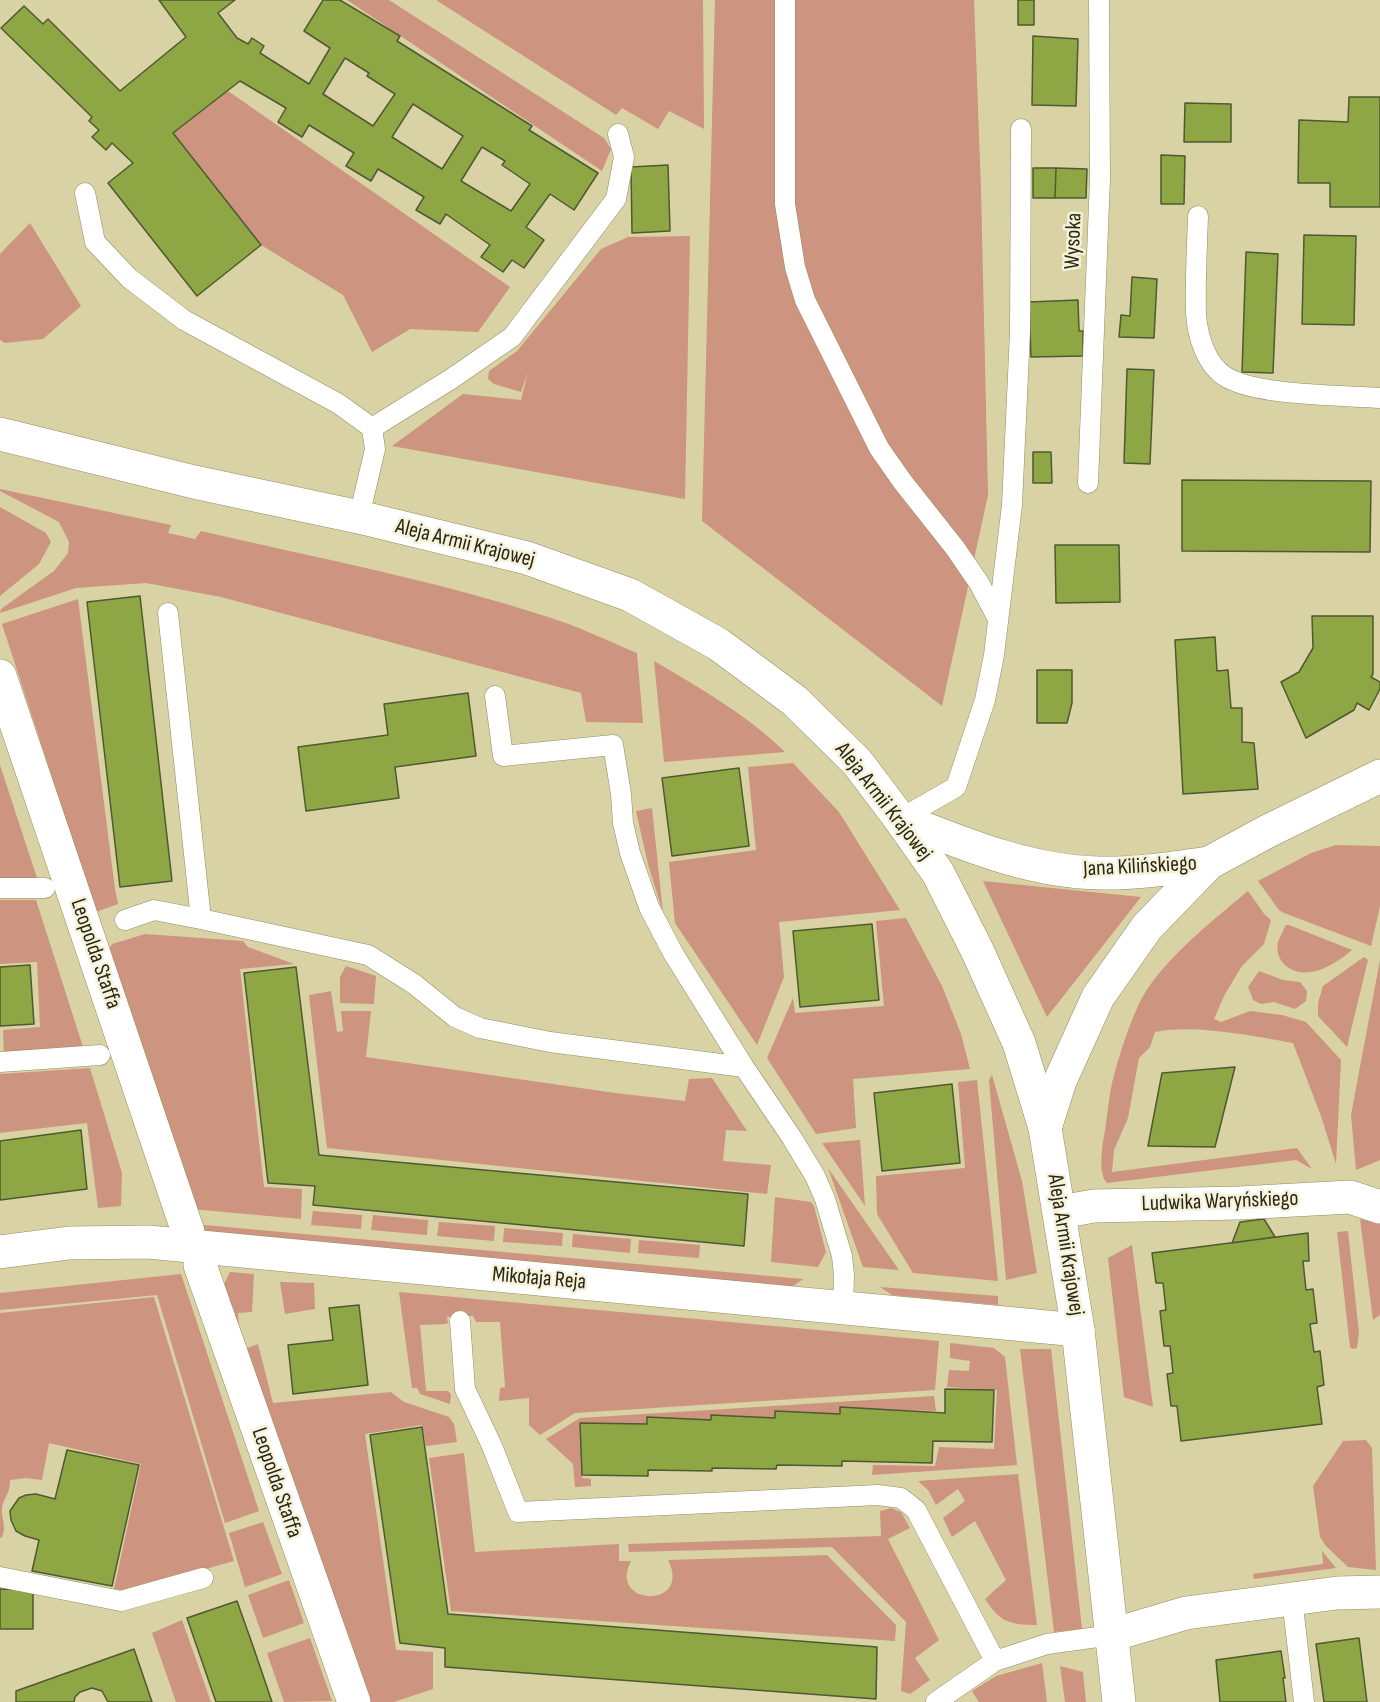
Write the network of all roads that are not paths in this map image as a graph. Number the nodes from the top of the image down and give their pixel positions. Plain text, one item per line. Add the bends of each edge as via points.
1 (785, 0) edge
2 (1099, 0) edge
3 (1021, 129) dead end
4 (618, 135) dead end
5 (85, 193) dead end
6 (1198, 216) dead end
7 (1380, 398) edge
8 (372, 428) junction
9 (0, 434) edge
10 (1088, 483) dead end
11 (359, 517) junction
12 (168, 613) dead end
13 (998, 620) junction
14 (0, 676) edge
15 (495, 696) dead end
16 (1380, 776) edge
17 (900, 819) junction
18 (1209, 863) junction
19 (0, 888) edge
20 (45, 888) dead end
21 (201, 919) junction
22 (125, 920) dead end
23 (100, 1056) dead end
24 (0, 1062) edge
25 (744, 1067) junction
26 (1045, 1128) junction
27 (1380, 1207) edge
28 (1060, 1212) junction
29 (188, 1232) dead end
30 (0, 1252) edge
31 (200, 1265) dead end
32 (843, 1307) junction
33 (460, 1321) dead end
34 (1078, 1330) junction
35 (0, 1577) edge
36 (203, 1578) dead end
37 (1377, 1592) edge
38 (1292, 1598) junction
39 (1112, 1635) junction
40 (995, 1661) junction
41 (354, 1702) edge
42 (936, 1702) edge
43 (1119, 1702) edge
44 (1304, 1702) edge

1 - 13 lane via 785,204 795,267 805,300 879,448 955,548
2 - 10 lane, Wysoka via 1100,178
3 - 13 lane via 1020,332 1014,477
4 - 8 lane via 624,157 615,199 512,337
5 - 8 lane via 95,242 129,278 184,320 339,404
6 - 7 lane via 1196,315 1209,361 1225,377 1253,387
8 - 11 lane via 375,449
9 - 11 street, Aleja Armii Krajowej via 194,482
11 - 17 street, Aleja Armii Krajowej via 527,558 630,595 718,644 795,700 857,762
12 - 21 lane
13 - 17 lane via 984,700 956,787
14 - 29 street, Leopolda Staffa
15 - 25 lane via 503,756 613,745 623,823 649,907 662,935
16 - 18 street, Jana Kilińskiego
17 - 18 street, Jana Kilińskiego via 1034,866 1098,873
17 - 26 street, Aleja Armii Krajowej via 938,873 977,950 1019,1043
18 - 26 street, Jana Kilińskiego via 1147,927 1098,998 1060,1081
19 - 20 lane
21 - 22 lane via 154,910
21 - 25 lane via 368,955 414,984 455,1017 480,1028 550,1042
23 - 24 lane
25 - 32 lane via 792,1138 825,1199 844,1264
26 - 28 street, Aleja Armii Krajowej
27 - 28 street, Ludwika Waryńskiego via 1350,1197 1094,1206
28 - 34 street, Aleja Armii Krajowej
30 - 32 street, Mikołaja Reja via 69,1243 148,1242
31 - 41 street, Leopolda Staffa
32 - 34 street, Mikołaja Reja
33 - 40 lane via 465,1389 518,1512 878,1495 901,1498 915,1510
34 - 39 street, Aleja Armii Krajowej
35 - 36 lane via 121,1601
37 - 38 street
38 - 39 street via 1185,1613
38 - 44 lane
39 - 40 lane via 1047,1644
39 - 43 street, Aleja Armii Krajowej
40 - 42 lane

